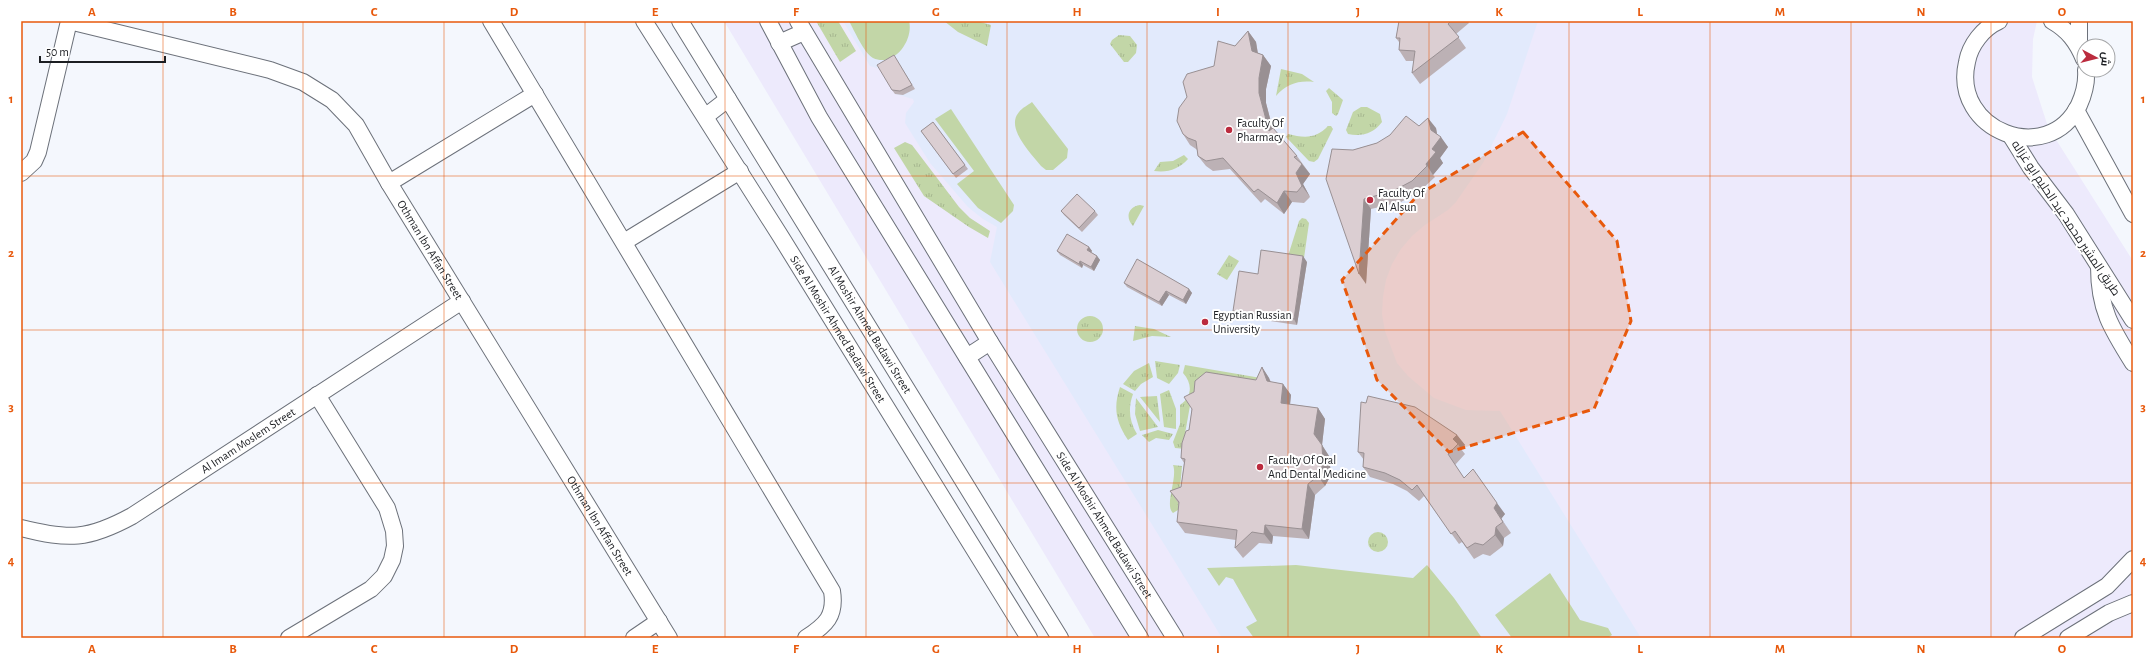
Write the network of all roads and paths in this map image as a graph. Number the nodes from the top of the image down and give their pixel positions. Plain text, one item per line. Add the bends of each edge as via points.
1 (69, 21) edge
2 (491, 21) edge
3 (644, 21) edge
4 (680, 21) edge
5 (768, 21) edge
6 (1999, 21) edge
7 (2052, 21) edge
8 (2079, 21) edge
9 (801, 26) edge
10 (1986, 26) edge
11 (2080, 38) edge
12 (779, 43) junction
13 (2076, 44) edge
14 (2087, 78) edge
15 (535, 94) junction
16 (728, 99) junction
17 (2076, 110) junction
18 (706, 116) junction
19 (2011, 136) junction
20 (740, 171) junction
21 (21, 173) edge
22 (389, 183) junction
23 (2131, 207) edge
24 (803, 221) junction
25 (781, 237) junction
26 (624, 242) junction
27 (2099, 267) junction
28 (462, 301) junction
29 (2133, 320) edge
30 (990, 342) junction
31 (967, 356) junction
32 (2133, 363) edge
33 (317, 395) junction
34 (21, 528) edge
35 (2133, 560) edge
36 (2133, 603) edge
37 (659, 621) junction
38 (289, 638) edge
39 (634, 638) edge
40 (669, 638) edge
41 (806, 638) edge
42 (1029, 638) edge
43 (1060, 638) edge
44 (1140, 638) edge
45 (1176, 638) edge
46 (2023, 638) edge
47 (2068, 638) edge

1 - 21 street via 38,152 34,161
1 - 22 street, Othman Ibn Affan Street via 270,70 303,82 332,100 356,125
2 - 15 street
3 - 18 street, Side Al Moshir Ahmed Badawi Street
4 - 16 street, Al Moshir Ahmed Badawi Street
5 - 12 street
6 - 10 street
7 - 13 street via 2070,34
8 - 11 street
9 - 12 street
9 - 30 street, Side Al Moshir Ahmed Badawi Street
10 - 19 street via 1968,55 1965,84 1976,112 1992,127
12 - 31 street via 819,117
14 - 17 street via 2084,95
15 - 22 street
15 - 26 street
16 - 18 street
16 - 24 street, Al Moshir Ahmed Badawi Street
17 - 19 street via 2067,122 2041,136
17 - 23 street
18 - 20 street, Side Al Moshir Ahmed Badawi Street
19 - 27 street, طريق المشير محمد عبد الحليم ابو غزاله via 2031,168 2066,214
20 - 25 street, Side Al Moshir Ahmed Badawi Street
20 - 26 street
22 - 28 street, Othman Ibn Affan Street
24 - 25 street
24 - 43 street, Al Moshir Ahmed Badawi Street
25 - 42 street, Side Al Moshir Ahmed Badawi Street
26 - 41 street via 832,591 834,602 829,618
27 - 29 street, طريق المشير محمد عبد الحليم ابو غزاله
27 - 32 street via 2102,305 2109,323
28 - 33 street, Al Imam Moslem Street
28 - 37 street, Othman Ibn Affan Street
30 - 31 street
30 - 45 street, Side Al Moshir Ahmed Badawi Street
31 - 44 street
33 - 34 street, Al Imam Moslem Street via 132,516 108,529 81,536 53,536
33 - 38 street via 387,508 394,531 395,546 392,560 384,576 372,589
35 - 46 street via 2106,586
36 - 47 street via 2109,613
37 - 39 street
37 - 40 street, Othman Ibn Affan Street

